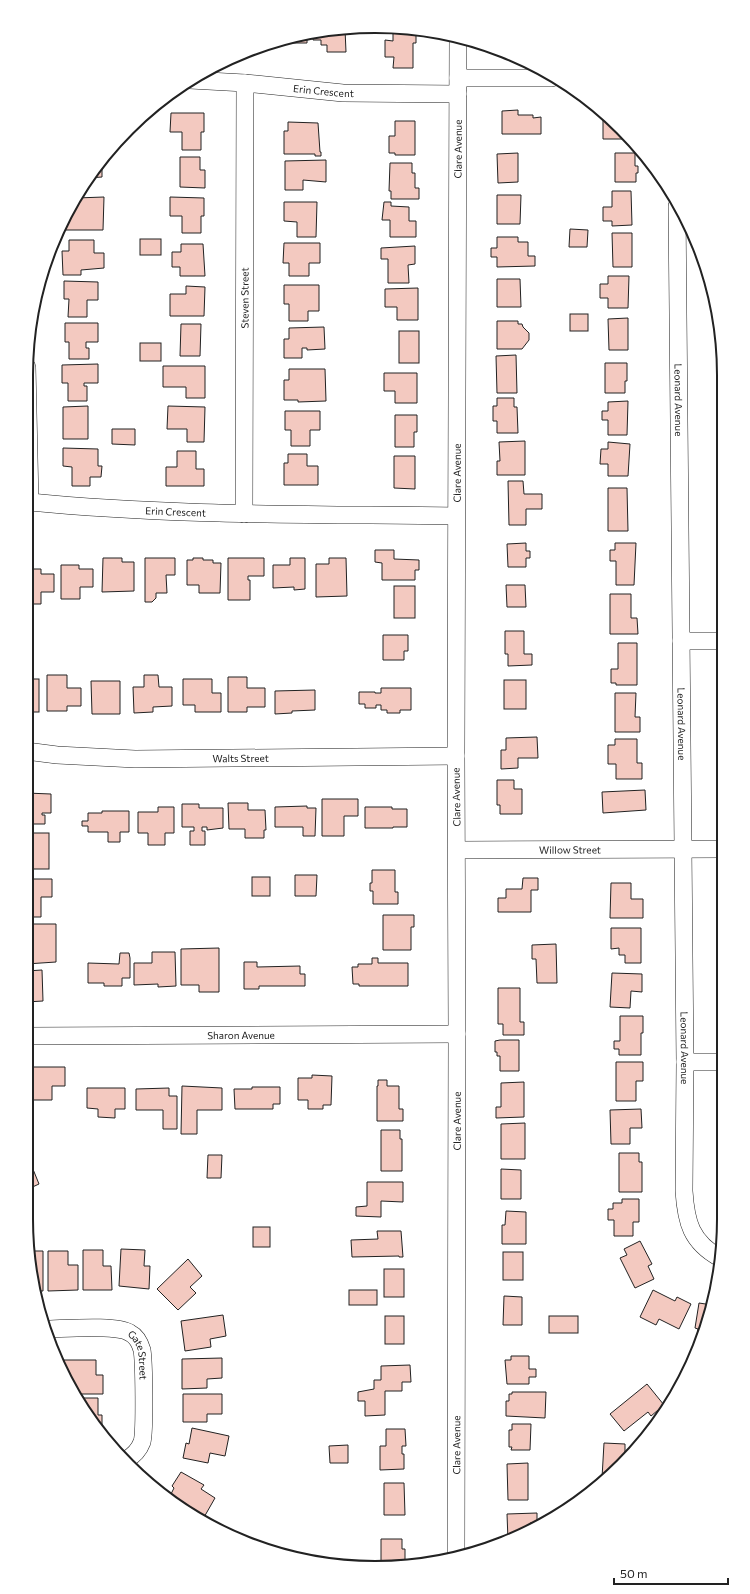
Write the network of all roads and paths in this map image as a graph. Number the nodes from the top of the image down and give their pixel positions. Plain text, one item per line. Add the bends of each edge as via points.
1 (458, 44) edge
2 (545, 79) edge
3 (201, 81) edge
4 (245, 83) junction
5 (458, 86) junction
6 (677, 215) edge
7 (33, 502) edge
8 (244, 514) junction
9 (456, 516) junction
10 (681, 641) junction
11 (717, 641) edge
12 (33, 752) edge
13 (456, 756) junction
14 (683, 849) junction
15 (717, 849) edge
16 (457, 850) junction
17 (457, 1034) junction
18 (33, 1036) edge
19 (685, 1062) junction
20 (717, 1062) edge
21 (715, 1255) edge
22 (51, 1329) edge
23 (135, 1458) edge
24 (456, 1551) edge

1 - 5 street, Clare Avenue
2 - 5 street, Erin Crescent
3 - 4 street, Erin Crescent
4 - 5 street, Erin Crescent via 343,93
4 - 8 street, Steven Street
5 - 9 street, Clare Avenue
6 - 10 street, Leonard Avenue
7 - 8 street, Erin Crescent
8 - 9 street, Erin Crescent
9 - 13 street, Clare Avenue
10 - 11 street
10 - 14 street, Leonard Avenue
12 - 13 street, Walts Street via 135,759
13 - 16 street, Clare Avenue
14 - 15 street, Willow Street
14 - 16 street, Willow Street
14 - 19 street, Leonard Avenue
16 - 17 street, Clare Avenue
17 - 18 street, Sharon Avenue
17 - 24 street, Clare Avenue
19 - 20 street
19 - 21 street, Leonard Avenue via 686,1212 688,1222 698,1240
22 - 23 street, Gate Street via 116,1328 138,1333 143,1356 143,1434

